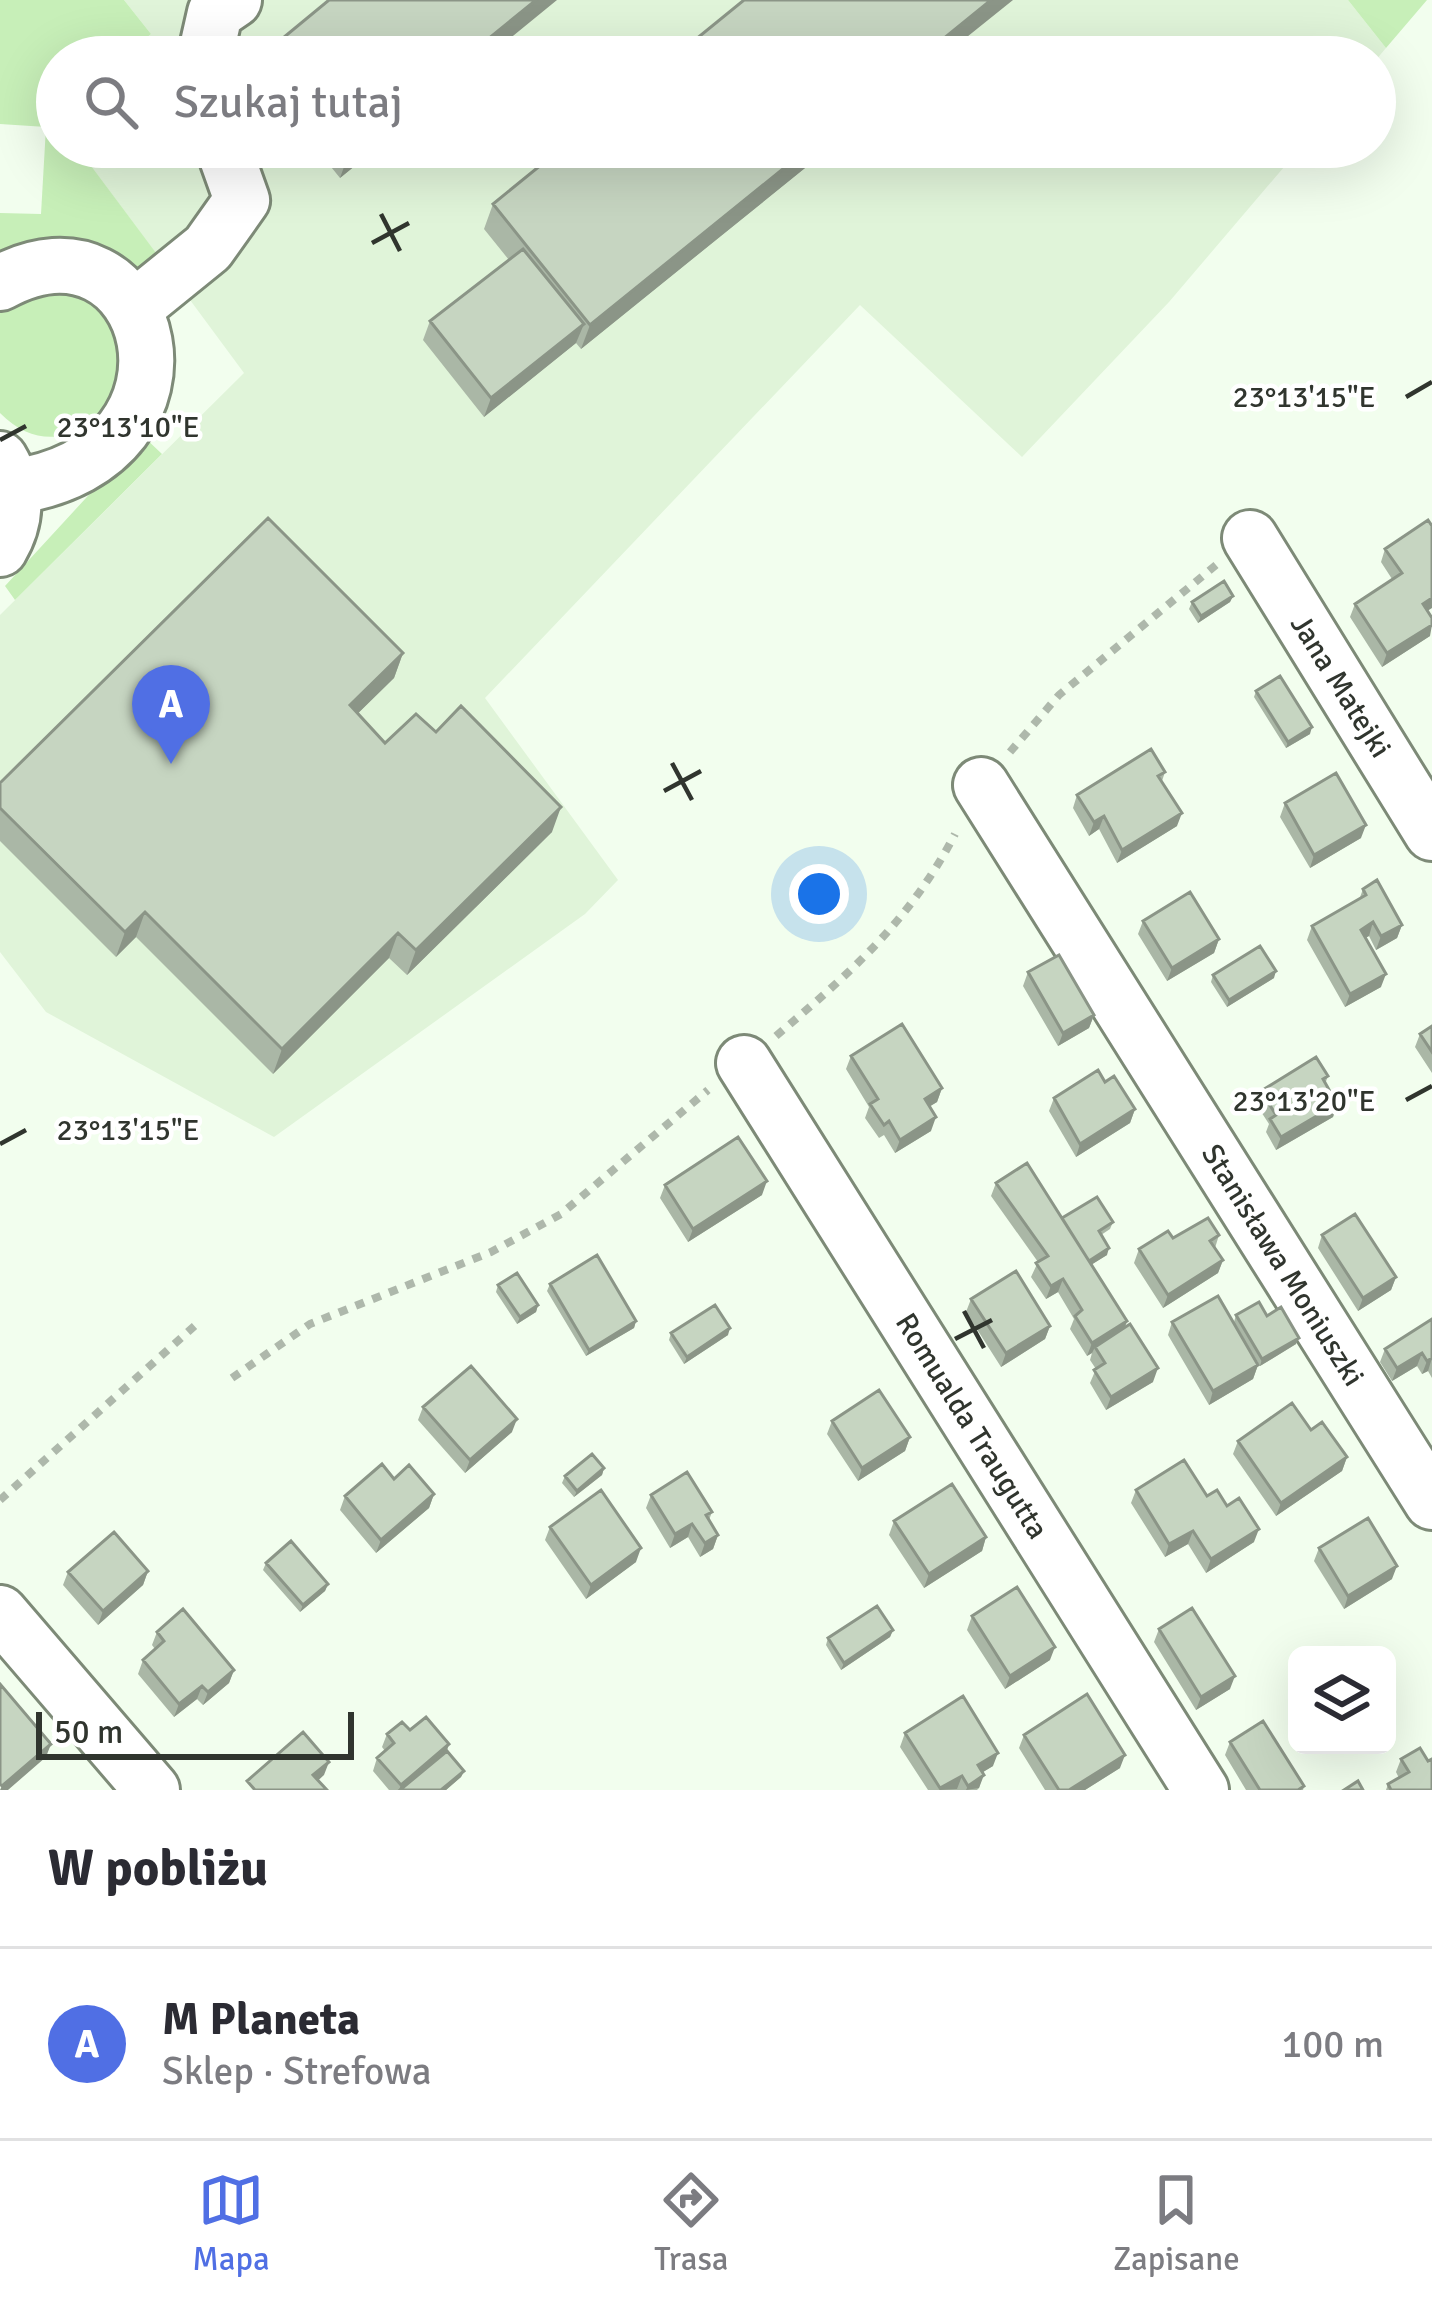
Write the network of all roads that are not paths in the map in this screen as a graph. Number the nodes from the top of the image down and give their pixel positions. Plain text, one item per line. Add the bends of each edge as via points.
1 (234, 0) edge
2 (210, 36) edge
3 (231, 168) edge
4 (0, 284) edge
5 (134, 308) junction
6 (6, 473) edge
7 (1250, 538) road end
8 (0, 549) edge
9 (981, 785) road end
10 (1432, 833) edge
11 (744, 1063) road end
12 (1432, 1502) edge
13 (0, 1613) edge
14 (152, 1790) edge
15 (1201, 1790) edge

1 - 2 street via 215,13
3 - 5 street via 242,200 208,248
4 - 5 street via 18,273 80,268 112,284
5 - 6 street via 149,373 122,431 69,473
6 - 8 street via 13,523
7 - 10 street, Jana Matejki
9 - 12 street, Stanisława Moniuszki
11 - 15 street, Romualda Traugutta
13 - 14 street

